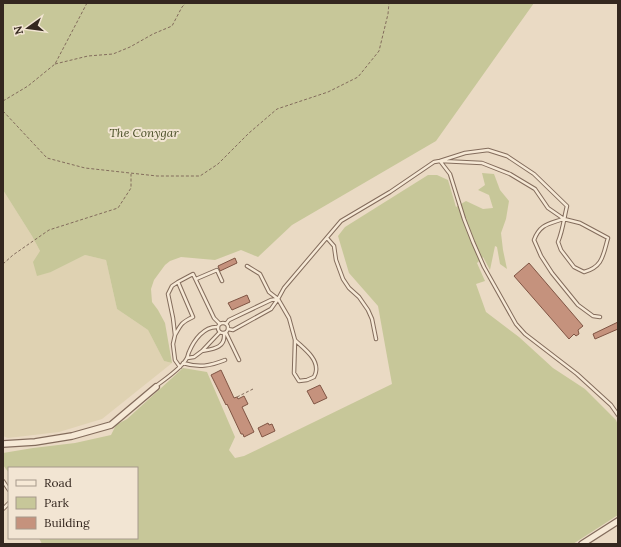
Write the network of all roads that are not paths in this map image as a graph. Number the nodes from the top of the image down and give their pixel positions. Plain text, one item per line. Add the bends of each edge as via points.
1 (440, 160) junction
2 (564, 219) junction
3 (327, 238) junction
4 (247, 266) dead end
5 (196, 279) junction
6 (222, 281) dead end
7 (178, 282) junction
8 (278, 299) junction
9 (600, 317) dead end
10 (226, 324) junction
11 (219, 325) junction
12 (228, 329) junction
13 (220, 332) junction
14 (225, 333) junction
15 (175, 335) junction
16 (376, 339) dead end
17 (295, 340) junction
18 (202, 351) junction
19 (187, 358) junction
20 (225, 360) dead end
21 (239, 360) dead end
22 (183, 363) junction
23 (180, 367) junction
24 (156, 386) joint
25 (618, 415) edge
26 (3, 444) edge
27 (618, 522) edge
28 (582, 544) edge

1 - 2 lane via 482,163 510,174 534,189 548,208
1 - 2 lane via 488,150 508,156 534,174 567,206
1 - 3 lane via 341,221
1 - 25 lane via 450,174 464,219 484,267 516,324 525,334 577,374 611,405
2 - 2 lane via 558,242 561,250 574,267 584,272 589,270 601,261 608,238 580,223
2 - 9 lane via 545,225 534,240 552,273 578,305 593,316
3 - 8 lane via 284,288
3 - 16 lane via 334,246 343,279 368,310
4 - 8 lane via 260,274 269,292
5 - 6 lane via 217,270
5 - 7 lane via 193,274
5 - 11 lane
7 - 15 lane via 172,286 168,294
7 - 15 lane via 193,317 180,325
8 - 10 lane via 229,320
8 - 12 lane via 270,309 233,330
8 - 17 lane via 289,318
10 - 11 lane
10 - 12 lane
11 - 13 lane
11 - 19 lane via 211,327 198,337
12 - 14 lane
13 - 14 lane
13 - 18 lane
14 - 18 lane via 221,345
14 - 21 lane
15 - 23 lane via 175,360
17 - 17 lane via 294,373 299,381 307,380 314,377 315,363
18 - 19 lane via 194,357
19 - 22 lane
20 - 22 lane via 206,366
22 - 23 lane
23 - 24 lane
24 - 26 street via 111,425 72,436
27 - 28 street

